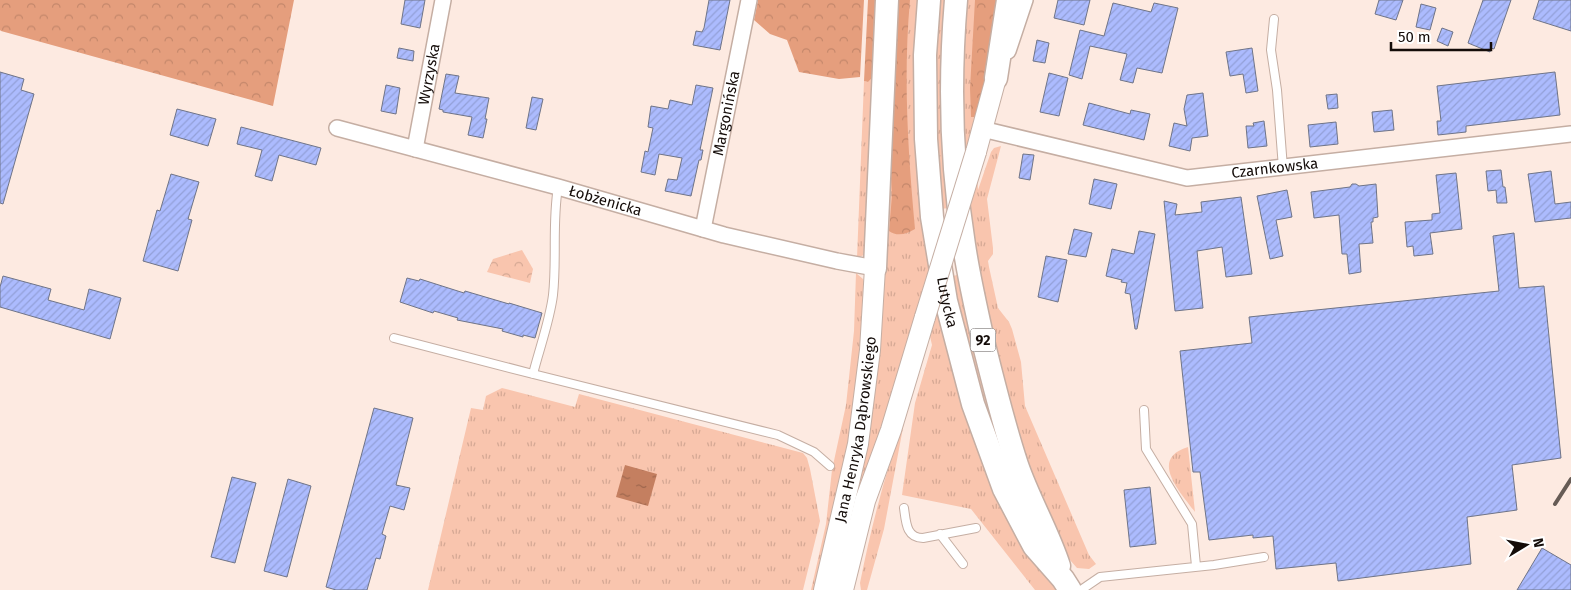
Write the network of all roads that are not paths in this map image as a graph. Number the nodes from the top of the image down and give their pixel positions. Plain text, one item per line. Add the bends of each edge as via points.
1 (443, 0) edge
2 (749, 0) edge
3 (887, 0) edge
4 (929, 0) edge
5 (956, 0) edge
6 (1008, 0) edge
7 (1025, 0) edge
8 (1274, 19) dead end
9 (996, 78) junction
10 (336, 128) dead end
11 (982, 129) junction
12 (1571, 134) edge
13 (414, 148) junction
14 (1283, 168) junction
15 (558, 187) junction
16 (703, 229) junction
17 (876, 268) junction
18 (394, 338) dead end
19 (533, 374) junction
20 (1144, 410) dead end
21 (830, 466) dead end
22 (904, 508) dead end
23 (976, 528) dead end
24 (940, 534) junction
25 (1264, 557) dead end
26 (963, 564) dead end
27 (1196, 566) junction
28 (1072, 586) edge
29 (848, 587) edge
30 (824, 590) edge

1 - 13 street, Wyrzyska
2 - 16 street, Margonińska
3 - 17 main road
4 - 28 main road, Lutycka / 92 via 925,55 926,147 932,217 946,300 973,404 1010,504 1034,546
5 - 28 main road, Lutycka / 92 via 952,66 953,135 959,213 969,275 1011,444 1025,486
6 - 9 main road
7 - 9 street
8 - 14 lane via 1271,50
9 - 11 main road, Jana Henryka Dąbrowskiego
10 - 13 street, Łobżenicka
11 - 14 street, Czarnkowska via 1187,178
11 - 29 main road, Jana Henryka Dąbrowskiego, bridge via 891,430 865,501
12 - 14 street, Czarnkowska
13 - 15 street, Łobżenicka
15 - 16 street, Łobżenicka
15 - 19 lane via 553,296
16 - 17 street, Łobżenicka
17 - 30 main road, Jana Henryka Dąbrowskiego via 858,444
18 - 19 lane
19 - 21 lane via 778,435 814,452
20 - 27 lane via 1146,449 1192,524
22 - 24 lane via 913,536
23 - 24 lane
24 - 26 lane
25 - 27 lane
27 - 28 lane via 1100,577

